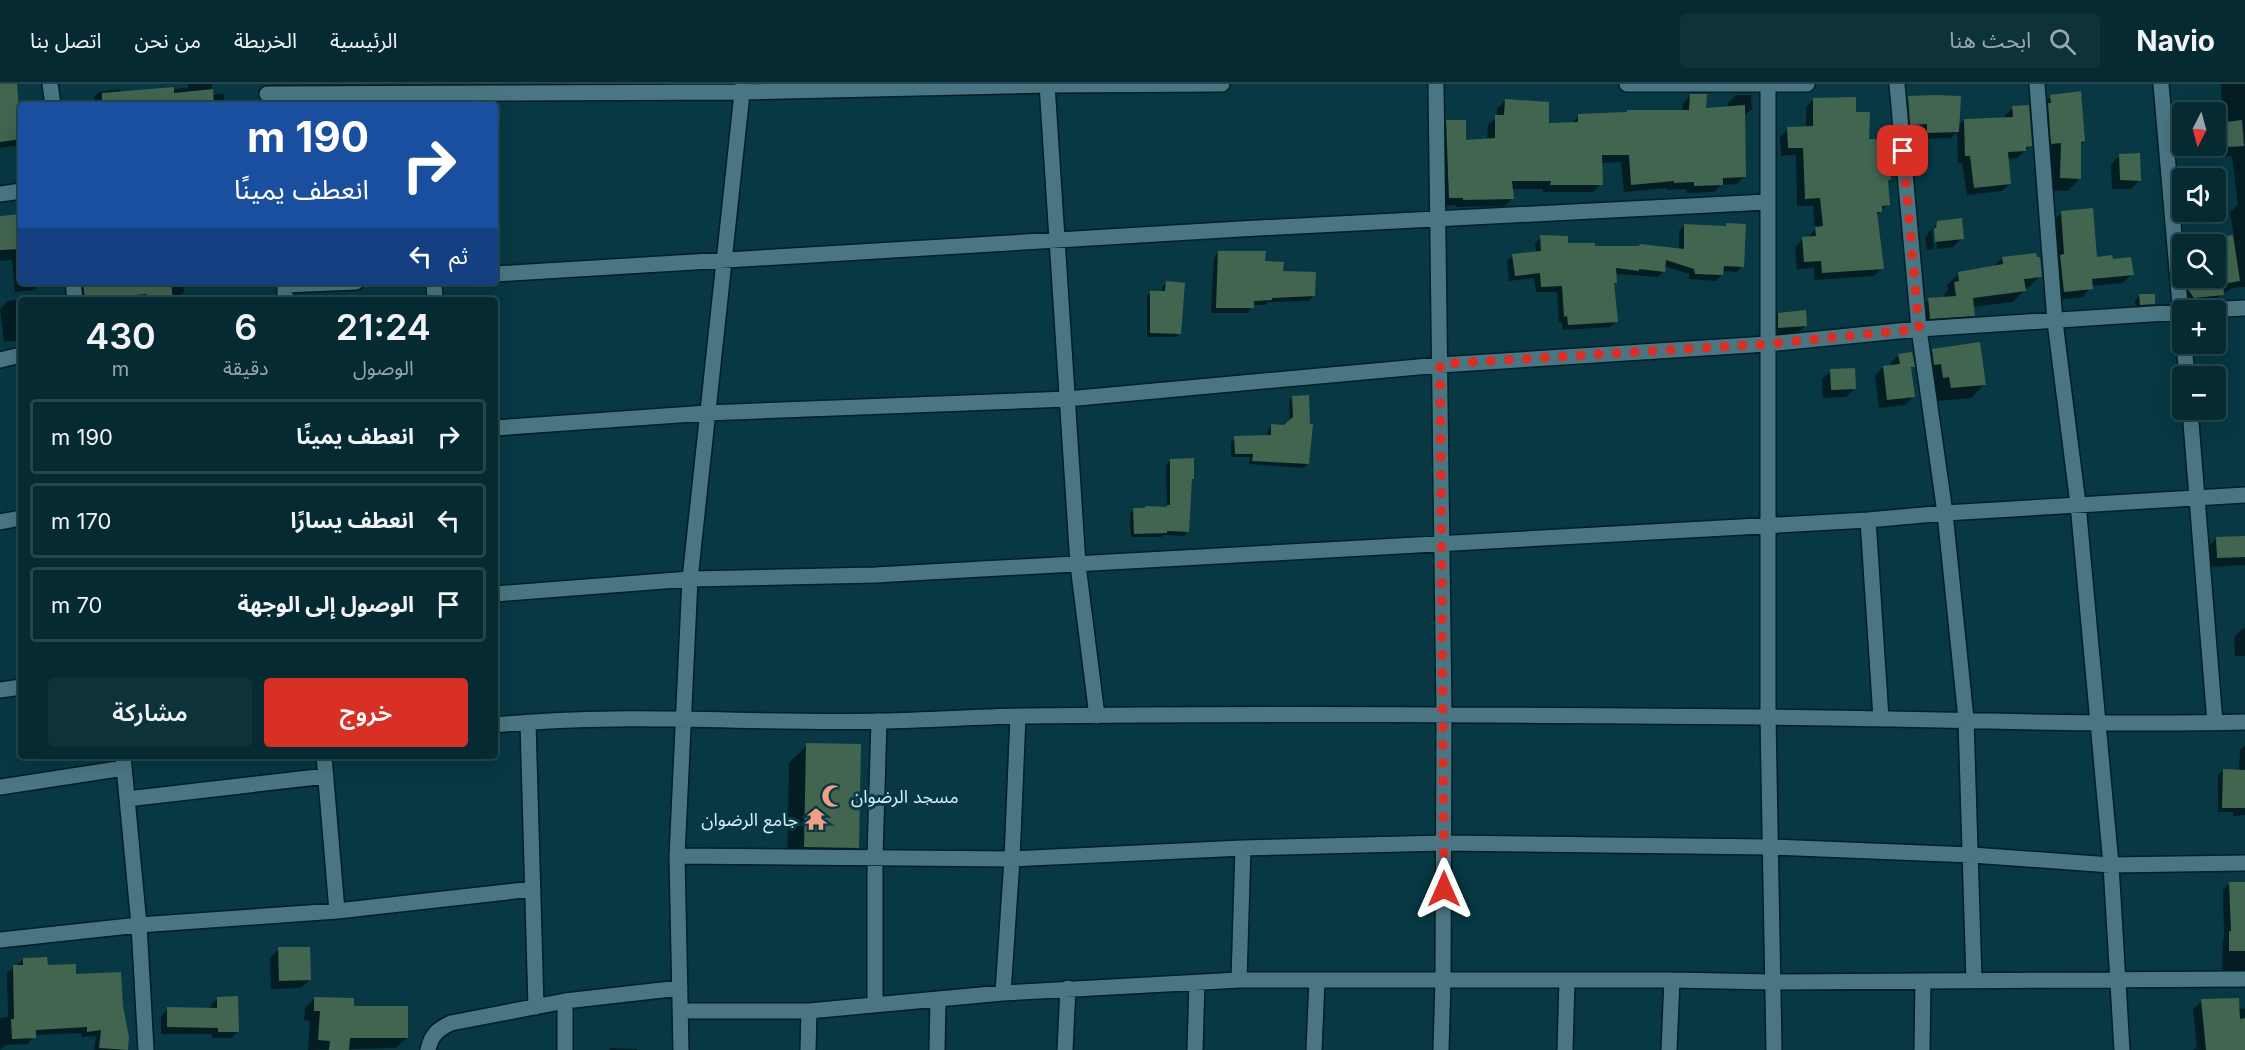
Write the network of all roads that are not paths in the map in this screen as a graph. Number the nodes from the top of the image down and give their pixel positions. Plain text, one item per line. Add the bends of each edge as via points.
1 (50, 84) edge
2 (1222, 84) edge
3 (1436, 84) edge
4 (1627, 84) edge
5 (1807, 84) edge
6 (1897, 84) edge
7 (2037, 84) edge
8 (2161, 84) edge
9 (1047, 85) edge
10 (1768, 85) edge
11 (743, 88) edge
12 (267, 94) edge
13 (53, 102) edge
14 (18, 191) edge
15 (0, 194) edge
16 (1767, 202) junction
17 (1439, 219) junction
18 (1057, 240) junction
19 (724, 259) junction
20 (498, 274) edge
21 (326, 285) edge
22 (285, 289) edge
23 (2181, 300) edge
24 (2245, 308) edge
25 (2226, 309) edge
26 (2172, 313) edge
27 (2055, 322) junction
28 (1919, 329) junction
29 (1767, 344) junction
30 (18, 356) edge
31 (0, 360) edge
32 (1440, 364) junction
33 (1066, 399) junction
34 (707, 413) junction
35 (2191, 420) edge
36 (498, 428) edge
37 (2245, 495) edge
38 (2198, 498) junction
39 (2078, 504) junction
40 (1945, 513) junction
41 (18, 519) edge
42 (1868, 520) junction
43 (0, 522) edge
44 (1769, 525) junction
45 (1441, 543) junction
46 (1078, 565) junction
47 (690, 579) junction
48 (498, 594) edge
49 (18, 687) edge
50 (0, 690) edge
51 (1444, 714) junction
52 (1018, 716) junction
53 (1097, 716) junction
54 (1768, 717) junction
55 (1881, 718) junction
56 (682, 719) junction
57 (1966, 719) junction
58 (879, 721) junction
59 (528, 722) junction
60 (2098, 722) junction
61 (2245, 722) edge
62 (2215, 723) junction
63 (498, 725) edge
64 (324, 759) edge
65 (123, 762) edge
66 (326, 776) junction
67 (0, 787) edge
68 (127, 799) junction
69 (1444, 843) junction
70 (1769, 847) junction
71 (1243, 848) junction
72 (1972, 855) junction
73 (677, 856) junction
74 (875, 857) junction
75 (1012, 859) junction
76 (2245, 862) edge
77 (2111, 865) junction
78 (533, 889) junction
79 (337, 911) junction
80 (139, 926) junction
81 (0, 940) edge
82 (1443, 979) junction
83 (1239, 980) junction
84 (1568, 980) junction
85 (1672, 980) junction
86 (2245, 980) edge
87 (1317, 981) junction
88 (1923, 981) junction
89 (1974, 981) junction
90 (1197, 982) junction
91 (1772, 982) junction
92 (2118, 982) junction
93 (680, 987) junction
94 (1068, 988) junction
95 (1003, 993) junction
96 (938, 1000) junction
97 (565, 1001) junction
98 (875, 1005) junction
99 (537, 1007) junction
100 (680, 1011) junction
101 (809, 1011) junction
102 (146, 1050) edge
103 (428, 1050) edge
104 (565, 1050) edge
105 (681, 1050) edge
106 (808, 1050) edge
107 (937, 1050) edge
108 (1065, 1050) edge
109 (1194, 1050) edge
110 (1314, 1050) edge
111 (1441, 1050) edge
112 (1564, 1050) edge
113 (1669, 1050) edge
114 (1774, 1050) edge
115 (1922, 1050) edge
116 (2122, 1050) edge

1 - 13 street
2 - 9 street
3 - 17 street
4 - 10 street
5 - 10 street
6 - 28 street
7 - 27 street
8 - 23 street
9 - 11 street
9 - 18 street
10 - 16 street
11 - 12 street
11 - 19 street
14 - 15 street
16 - 17 street
16 - 29 street
17 - 18 street
17 - 32 street
18 - 19 street
18 - 33 street
19 - 20 street
19 - 34 street
21 - 22 street
24 - 25 street
26 - 27 street
27 - 28 street
27 - 39 street
28 - 29 street
28 - 40 street
29 - 32 street
29 - 44 street
30 - 31 street
32 - 33 street
32 - 45 street
33 - 34 street
33 - 46 street
34 - 36 street
34 - 47 street
35 - 38 street
37 - 38 street
38 - 39 street
38 - 62 street
39 - 40 street
39 - 60 street
40 - 42 street
40 - 57 street
41 - 43 street
42 - 44 street
42 - 55 street
44 - 45 street
44 - 54 street
45 - 46 street
45 - 51 street
46 - 47 street
46 - 53 street
47 - 48 street
47 - 56 street
49 - 50 street
51 - 53 street
51 - 54 street
51 - 69 street
52 - 53 street
52 - 58 street
52 - 75 street
54 - 55 street
54 - 70 street
55 - 57 street
56 - 58 street
56 - 59 street
56 - 73 street
57 - 60 street
57 - 72 street
58 - 74 street
59 - 63 street
59 - 78 street
60 - 62 street
60 - 77 street
61 - 62 street
64 - 66 street
65 - 67 street
65 - 68 street
66 - 68 street
66 - 79 street
68 - 80 street
69 - 70 street
69 - 71 street
69 - 82 street
70 - 72 street
70 - 91 street
71 - 75 street
71 - 83 street
72 - 77 street
72 - 89 street
73 - 74 street
73 - 93 street
74 - 75 street
74 - 98 street
75 - 95 street
76 - 77 street
77 - 92 street
78 - 79 street
78 - 99 street
79 - 80 street
80 - 81 street
80 - 102 street
82 - 84 street
82 - 87 street
82 - 111 street
83 - 87 street
83 - 90 street
84 - 85 street
84 - 112 street
85 - 91 street
85 - 113 street
86 - 92 street
87 - 110 street
88 - 89 street
88 - 91 street
88 - 115 street
89 - 92 street
90 - 94 street
90 - 109 street
91 - 114 street
92 - 116 street
93 - 97 street
93 - 100 street
94 - 95 street
94 - 108 street
95 - 96 street
96 - 98 street
96 - 107 street
97 - 99 street
97 - 104 street
98 - 101 street
99 - 103 street via 451,1023 437,1029
100 - 101 street
100 - 105 street
101 - 106 street

